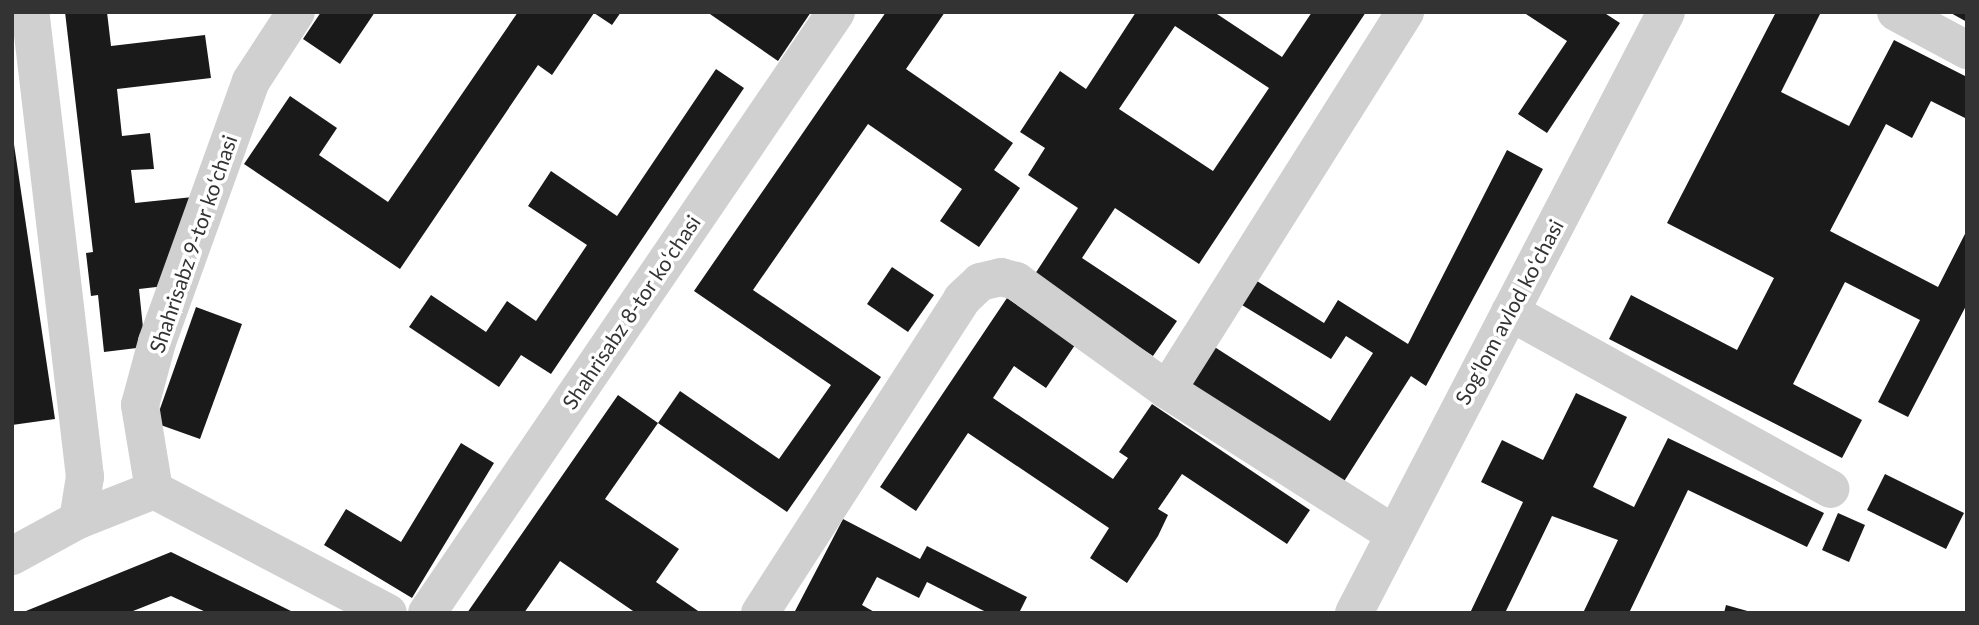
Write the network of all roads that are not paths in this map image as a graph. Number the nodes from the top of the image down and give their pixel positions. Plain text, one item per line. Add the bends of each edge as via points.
1 (30, 12) edge
2 (296, 12) edge
3 (836, 12) edge
4 (1405, 12) edge
5 (1896, 12) edge
6 (1654, 17) edge
7 (1967, 50) edge
8 (1510, 312) junction
9 (1167, 390) junction
10 (1830, 489) dead end
11 (154, 490) junction
12 (78, 520) junction
13 (1392, 533) junction
14 (12, 556) edge
15 (388, 613) edge
16 (427, 613) edge
17 (760, 613) edge
18 (1354, 613) edge

1 - 12 street via 85,477
2 - 11 street, Shahrisabz 9-tor koʻchasi via 251,81 157,342 140,405
3 - 16 street, Shahrisabz 8-tor koʻchasi
4 - 9 street
5 - 7 street
6 - 8 street, Sogʻlom avlod koʻchasi
8 - 10 street
8 - 13 street, Sogʻlom avlod koʻchasi
9 - 13 street
9 - 17 street via 1016,281 980,282 962,299
11 - 12 street
11 - 15 street
12 - 14 street
13 - 18 street, Sogʻlom avlod koʻchasi

